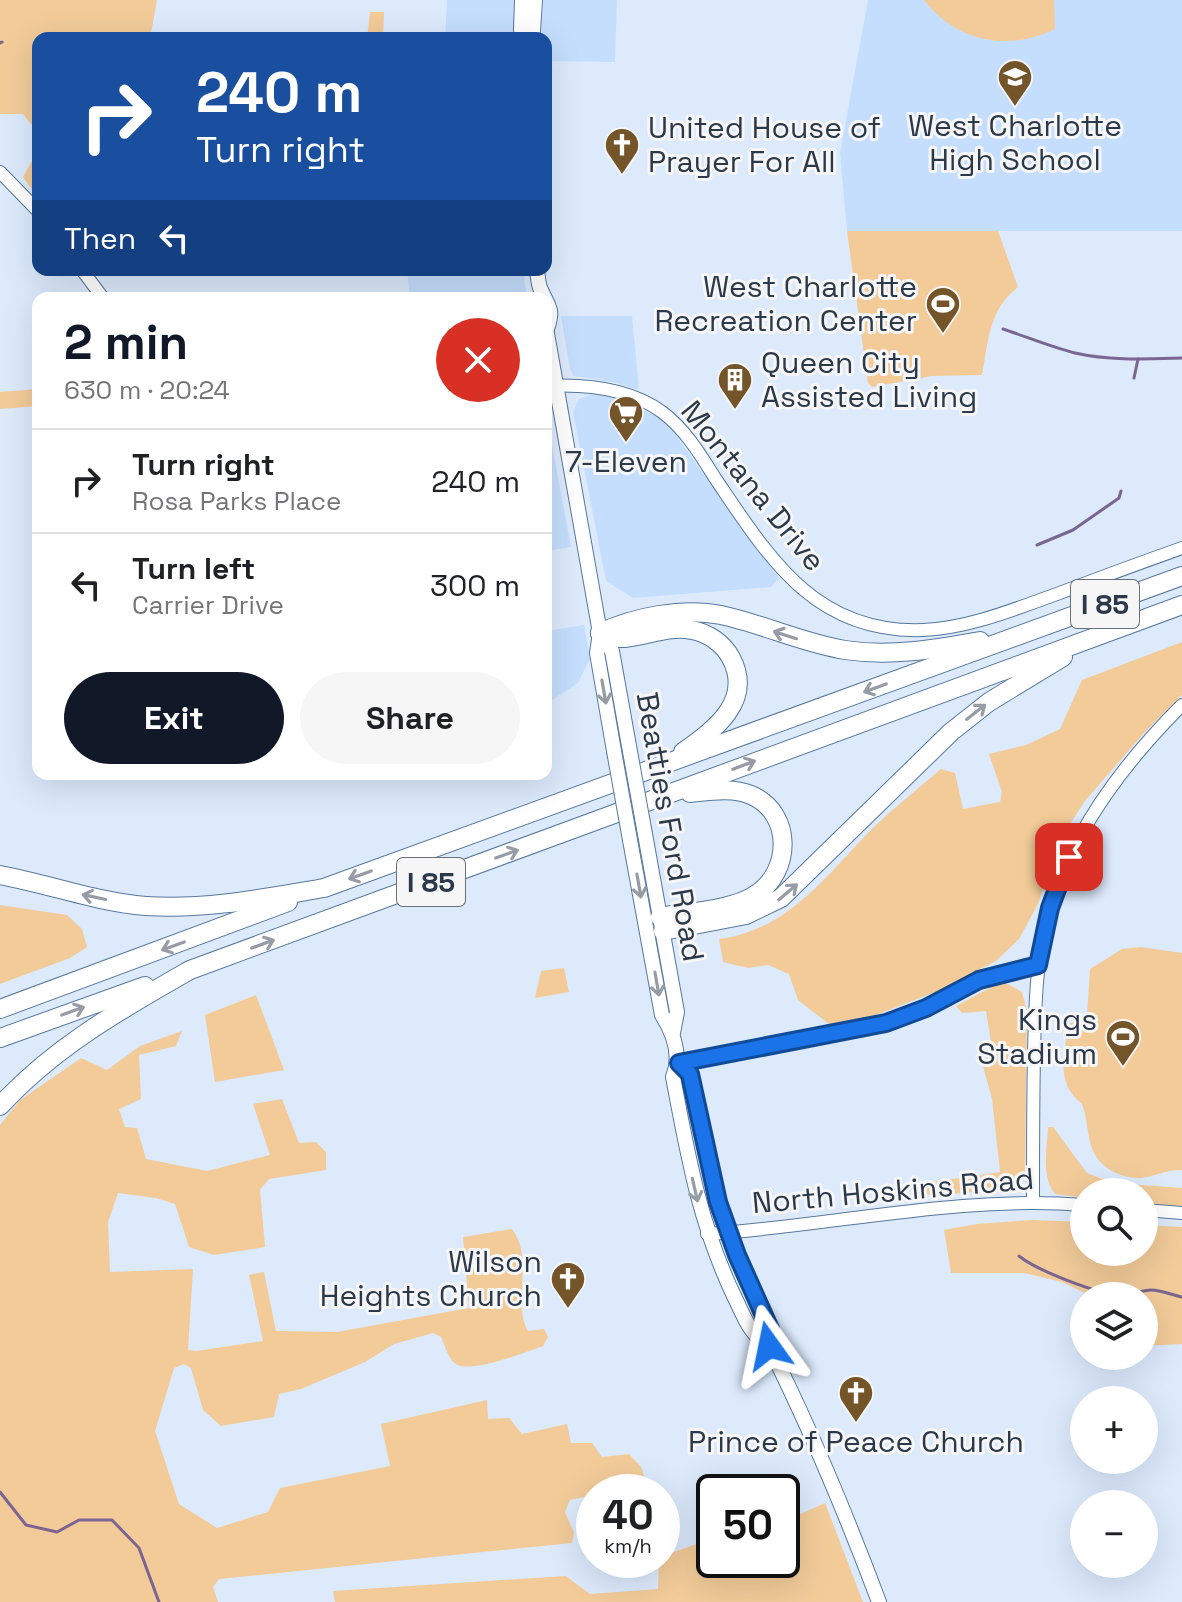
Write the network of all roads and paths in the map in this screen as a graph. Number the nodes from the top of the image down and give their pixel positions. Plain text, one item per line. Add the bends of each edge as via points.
1 (522, 0) edge
2 (535, 0) edge
3 (522, 32) edge
4 (532, 32) edge
5 (0, 172) edge
6 (32, 205) edge
7 (552, 385) edge
8 (552, 390) edge
9 (1182, 548) edge
10 (1182, 576) edge
11 (1182, 605) edge
12 (600, 633) junction
13 (1027, 633) junction
14 (1102, 634) junction
15 (1182, 705) edge
16 (622, 749) junction
17 (670, 761) junction
18 (672, 794) junction
19 (0, 864) edge
20 (0, 875) edge
21 (44, 883) junction
22 (324, 888) junction
23 (661, 924) junction
24 (1038, 965) junction
25 (190, 970) junction
26 (0, 1009) edge
27 (673, 1033) junction
28 (0, 1038) edge
29 (679, 1063) junction
30 (0, 1106) edge
31 (1033, 1202) junction
32 (1070, 1204) edge
33 (1158, 1211) edge
34 (1182, 1213) edge
35 (729, 1233) junction
36 (707, 1234) junction
37 (769, 1346) junction
38 (879, 1602) edge

1 - 3 main road
2 - 4 main road
5 - 6 street
7 - 9 street, Montana Drive via 622,393 663,413 688,437 786,576 832,609 870,624 922,630 960,624
8 - 12 main road, Beatties Ford Road
10 - 13 highway, I 85
11 - 14 highway, I 85
13 -> 12 highway via 919,652 873,653 697,612 620,624
12 - 16 main road, Beatties Ford Road via 597,653
12 - 17 highway via 621,639 693,630 715,640 732,659 738,686 729,712
13 -> 17 highway, I 85
18 -> 14 highway, I 85
23 -> 14 highway via 746,915 781,898 951,732 1009,689
15 - 24 street via 1120,776 1078,839 1050,908
16 - 23 main road, Beatties Ford Road, bridge
16 -> 27 main road, Beatties Ford Road, bridge via 630,840 662,1015
17 -> 22 highway, I 85
18 - 23 highway via 729,790 751,795 778,820 782,851 772,879 749,899
25 -> 18 highway, I 85
19 - 21 highway
20 - 21 highway
22 -> 21 highway via 165,907 96,898
22 -> 26 highway, I 85
23 - 27 main road, Beatties Ford Road via 677,1012
24 - 29 street via 979,980 886,1023
24 - 31 street
28 -> 25 highway, I 85
25 - 30 highway via 68,1044
27 - 29 main road, Beatties Ford Road
29 - 35 main road, Beatties Ford Road via 690,1074
29 -> 36 main road, Beatties Ford Road via 673,1077
31 - 32 street, North Hoskins Road
31 - 35 street, North Hoskins Road via 949,1206
33 - 34 street
35 - 36 street, North Hoskins Road
35 - 37 main road, Beatties Ford Road via 770,1329
36 - 37 main road, Beatties Ford Road via 754,1335
37 - 38 main road, Beatties Ford Road via 837,1490

